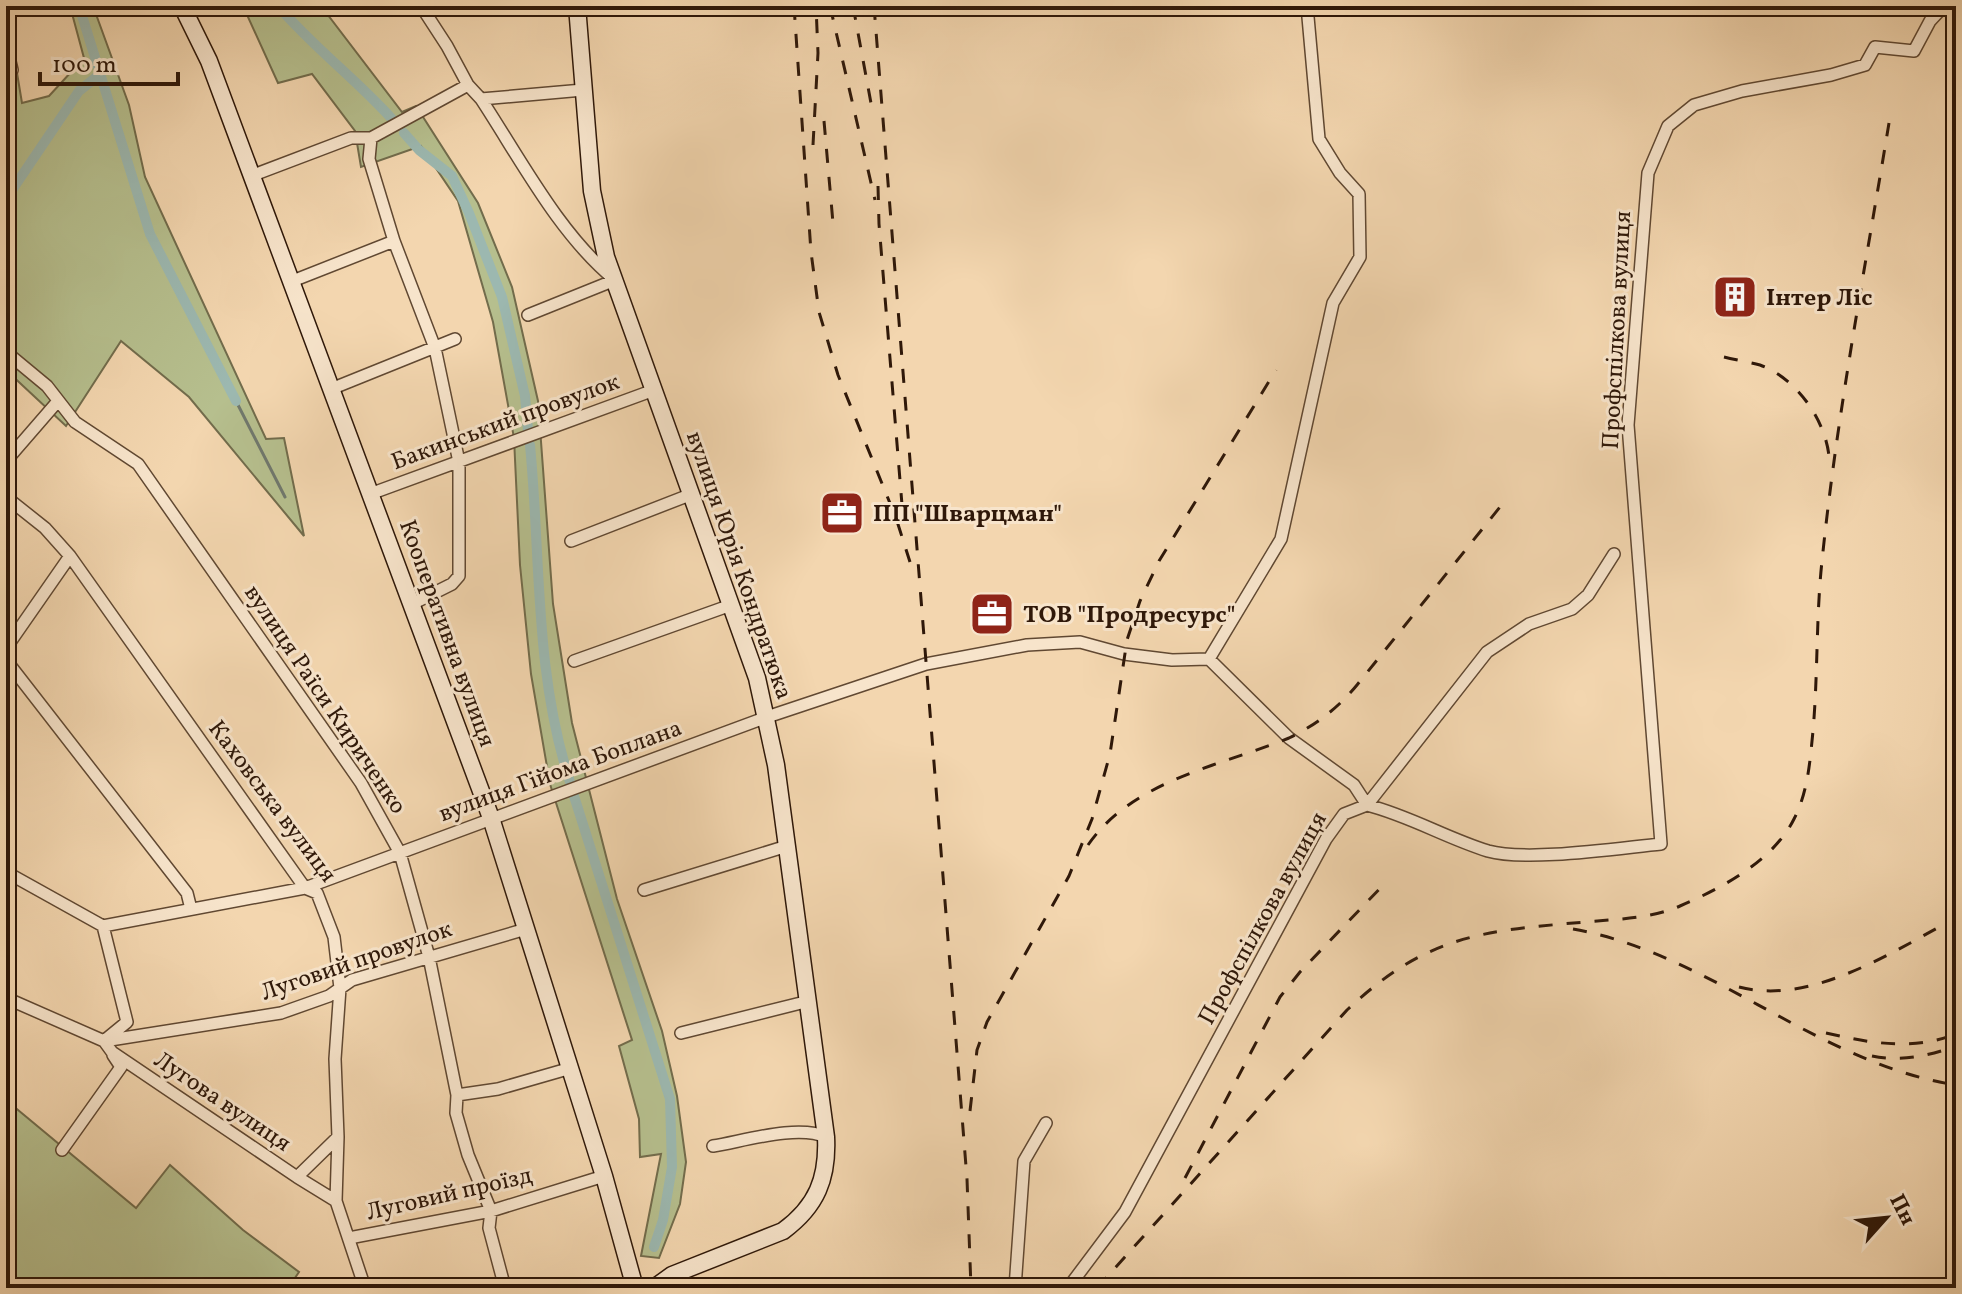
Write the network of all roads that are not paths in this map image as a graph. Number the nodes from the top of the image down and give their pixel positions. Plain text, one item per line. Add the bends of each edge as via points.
1 (182, 6) edge
2 (421, 6) edge
3 (577, 6) edge
4 (1307, 6) edge
5 (1944, 6) edge
6 (6, 45) edge
7 (12, 70) dead end
8 (468, 85) junction
9 (583, 90) junction
10 (481, 99) junction
11 (371, 138) junction
12 (251, 176) junction
13 (394, 241) junction
14 (615, 280) junction
15 (290, 282) junction
16 (528, 315) dead end
17 (455, 339) dead end
18 (435, 348) junction
19 (6, 352) edge
20 (331, 389) junction
21 (654, 390) junction
22 (58, 401) junction
23 (6, 461) edge
24 (459, 462) junction
25 (370, 494) junction
26 (692, 494) junction
27 (6, 497) edge
28 (571, 541) dead end
29 (1614, 554) dead end
30 (70, 556) junction
31 (412, 604) junction
32 (731, 605) junction
33 (6, 648) edge
34 (1209, 659) junction
35 (6, 660) edge
36 (574, 661) dead end
37 (767, 717) junction
38 (1367, 805) junction
39 (491, 818) junction
40 (787, 846) junction
41 (400, 853) junction
42 (6, 872) edge
43 (305, 888) junction
44 (644, 890) dead end
45 (191, 909) junction
46 (103, 926) junction
47 (526, 929) junction
48 (429, 957) junction
49 (340, 988) junction
50 (6, 998) edge
51 (809, 1001) junction
52 (681, 1033) dead end
53 (104, 1041) junction
54 (571, 1068) junction
55 (457, 1095) junction
56 (1046, 1123) dead end
57 (338, 1137) junction
58 (826, 1137) junction
59 (713, 1146) dead end
60 (62, 1150) dead end
61 (604, 1176) junction
62 (297, 1177) junction
63 (336, 1201) junction
64 (491, 1211) junction
65 (349, 1238) junction
66 (634, 1282) edge
67 (657, 1285) edge
68 (365, 1288) edge
69 (505, 1288) edge
70 (1015, 1288) edge
71 (1068, 1288) edge

1 - 12 street, Кооперативна вулиця via 209,61
2 - 8 street
3 - 9 street, вулиця Юрія Кондратюка
4 - 34 street via 1319,139 1359,194 1360,257 1333,303 1281,539
5 - 38 street, Профспілкова вулиця via 1914,51 1875,47 1865,65 1694,105 1668,126 1648,173 1628,425 1661,844 1533,854 1490,851
6 - 7 street
8 - 10 street
8 - 11 street
9 - 10 street
9 - 14 street, вулиця Юрія Кондратюка via 592,191
10 - 14 street via 571,235
11 - 12 street via 351,138
11 - 13 street via 369,159
12 - 15 street, Кооперативна вулиця
13 - 15 street
13 - 18 street
14 - 16 street
14 - 21 street, вулиця Юрія Кондратюка
15 - 20 street, Кооперативна вулиця
17 - 18 street
18 - 20 street
18 - 24 street
19 - 22 street, вулиця Раїси Кириченко
20 - 25 street, Кооперативна вулиця
21 - 24 street, Бакинський провулок
21 - 26 street, вулиця Юрія Кондратюка
22 - 23 street
22 - 41 street, вулиця Раїси Кириченко via 75,422 138,464 361,783
24 - 25 street, Бакинський провулок
24 - 31 street via 459,576
25 - 31 street, Кооперативна вулиця
26 - 28 street
26 - 32 street, вулиця Юрія Кондратюка
27 - 30 street, Каховська вулиця
29 - 38 street, Профспілкова вулиця via 1588,595 1572,609 1529,624 1487,652
30 - 33 street
30 - 43 street, Каховська вулиця
31 - 39 street, Кооперативна вулиця
32 - 36 street
32 - 37 street, вулиця Юрія Кондратюка
34 - 37 street, вулиця Гійома Боплана via 1124,654 1080,642 1027,645 926,664
34 - 38 street via 1289,738 1354,785
35 - 45 street via 187,893
37 - 39 street, вулиця Гійома Боплана
37 - 40 street, вулиця Юрія Кондратюка
38 - 71 street, Профспілкова вулиця via 1344,814 1326,839 1125,1212
39 - 41 street, вулиця Гійома Боплана
39 - 47 street, Кооперативна вулиця
40 - 44 street
40 - 51 street, вулиця Юрія Кондратюка
41 - 43 street, вулиця Гійома Боплана
41 - 48 street, вулиця Раїси Кириченко
42 - 46 street
43 - 45 street, вулиця Гійома Боплана
43 - 49 street, Каховська вулиця via 317,893 334,937
45 - 46 street, вулиця Гійома Боплана
46 - 53 street via 127,1022
47 - 48 street, Луговий провулок
47 - 54 street, Кооперативна вулиця
48 - 49 street, Луговий провулок
48 - 55 street, вулиця Раїси Кириченко
49 - 53 street, Луговий провулок via 281,1013
49 - 57 street, Каховська вулиця via 335,1059
50 - 53 street, Лугова вулиця
51 - 52 street
51 - 58 street, вулиця Юрія Кондратюка
53 - 60 street via 121,1067
53 - 62 street, Лугова вулиця via 112,1052
54 - 55 street
54 - 61 street, Кооперативна вулиця
55 - 64 street, вулиця Раїси Кириченко via 464,1141
56 - 70 street via 1024,1161
57 - 62 street
57 - 63 street, Каховська вулиця
58 - 59 street via 798,1132
58 - 67 street, вулиця Юрія Кондратюка via 827,1163 819,1191 794,1222
61 - 64 street, Луговий проїзд
61 - 66 street, Кооперативна вулиця
62 - 63 street, Лугова вулиця
63 - 65 street
64 - 65 street, Луговий проїзд
64 - 69 street, вулиця Раїси Кириченко via 489,1228
65 - 68 street
66 - 67 street

